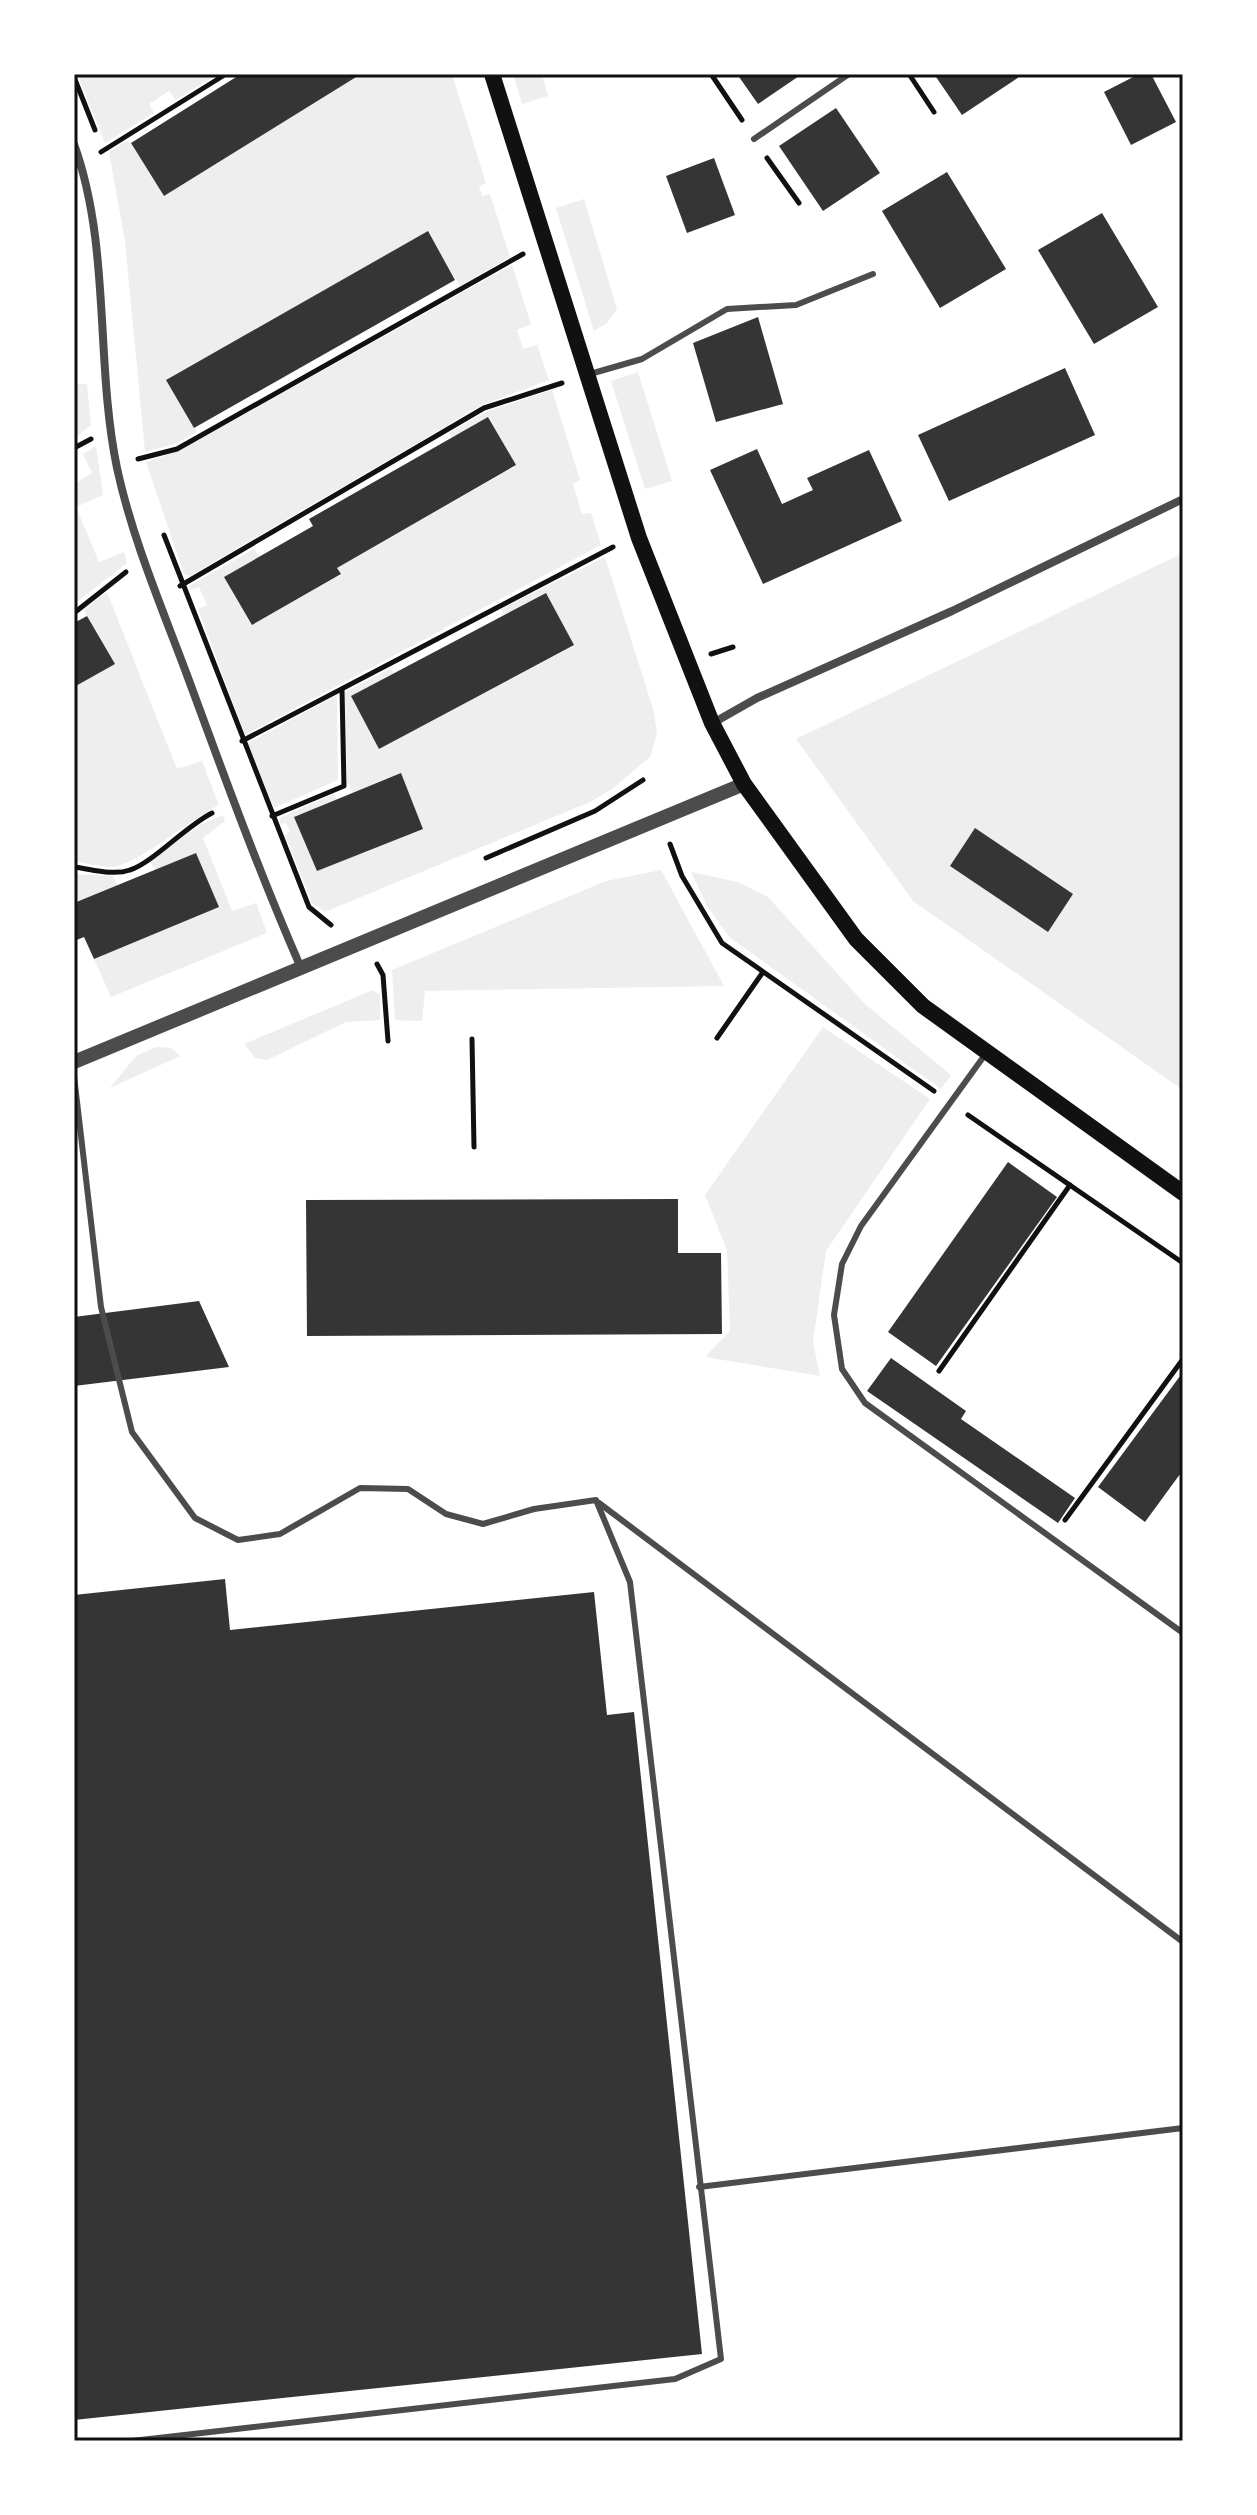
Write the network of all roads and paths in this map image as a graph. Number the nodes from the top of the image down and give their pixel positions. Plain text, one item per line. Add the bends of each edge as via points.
1 (226, 74) edge
2 (492, 74) edge
3 (849, 74) edge
4 (909, 74) edge
5 (74, 77) edge
6 (934, 112) dead end
7 (754, 139) dead end
8 (74, 144) edge
9 (103, 150) junction
10 (106, 158) dead end
11 (81, 164) junction
12 (545, 242) junction
13 (873, 274) dead end
14 (587, 375) junction
15 (138, 445) dead end
16 (140, 459) junction
17 (117, 466) junction
18 (143, 471) dead end
19 (1183, 499) edge
20 (161, 527) dead end
21 (639, 538) junction
22 (145, 557) junction
23 (182, 585) junction
24 (158, 598) junction
25 (74, 613) edge
26 (342, 689) junction
27 (712, 723) junction
28 (242, 741) junction
29 (216, 754) junction
30 (643, 780) dead end
31 (744, 784) junction
32 (235, 802) junction
33 (273, 816) junction
34 (660, 817) junction
35 (245, 828) junction
36 (478, 862) dead end
37 (74, 867) edge
38 (345, 918) dead end
39 (331, 925) junction
40 (367, 941) junction
41 (290, 942) junction
42 (301, 968) junction
43 (763, 972) junction
44 (717, 1038) dead end
45 (472, 1039) dead end
46 (388, 1041) dead end
47 (987, 1052) junction
48 (74, 1062) edge
49 (74, 1076) edge
50 (951, 1102) junction
51 (474, 1147) dead end
52 (1070, 1185) junction
53 (1183, 1193) edge
54 (1183, 1263) edge
55 (1183, 1359) edge
56 (939, 1371) dead end
57 (596, 1500) junction
58 (1052, 1537) junction
59 (1183, 1633) edge
60 (1183, 1942) edge
61 (1183, 2128) edge
62 (699, 2187) junction
63 (132, 2441) edge

1 - 9 path
2 - 12 main road
3 - 7 lane
4 - 6 path
5 - 9 path
8 - 11 street
9 - 10 path
9 - 11 path
11 - 17 street via 96,253
12 - 14 main road
12 - 16 path via 177,449
13 - 14 lane via 796,305 727,309 642,359
14 - 21 main road
14 - 23 path via 484,408
15 - 16 path
16 - 17 path
16 - 18 path
17 - 22 street
19 - 27 street
20 - 23 path
21 - 26 path
21 - 27 main road
22 - 24 street
22 - 25 path
23 - 24 path
23 - 28 path
24 - 29 street
26 - 28 path
26 - 33 path via 344,786
27 - 31 main road
28 - 29 path
28 - 33 path
29 - 32 street
30 - 36 path via 595,811
31 - 34 street
31 - 47 main road via 856,939 923,1006
32 - 35 street
32 - 37 path via 195,822 131,870
33 - 35 path
33 - 39 path via 309,907
34 - 40 street
34 - 43 path via 682,876 722,943
35 - 41 street
38 - 39 path
39 - 41 path
40 - 42 street
40 - 46 path via 383,975
41 - 42 street
42 - 48 street
43 - 44 path
43 - 50 path
45 - 51 path
47 - 50 lane
47 - 53 main road
49 - 57 lane via 101,1307 132,1432 195,1518 238,1540 280,1534 360,1488 408,1489 446,1514 483,1524 534,1509
50 - 52 path
50 - 58 lane via 861,1226 842,1264 834,1315 842,1369 865,1403
52 - 54 path
52 - 56 path
55 - 58 path
57 - 60 lane
57 - 62 lane via 630,1582
58 - 59 lane
61 - 62 lane
62 - 63 lane via 721,2359 675,2379

